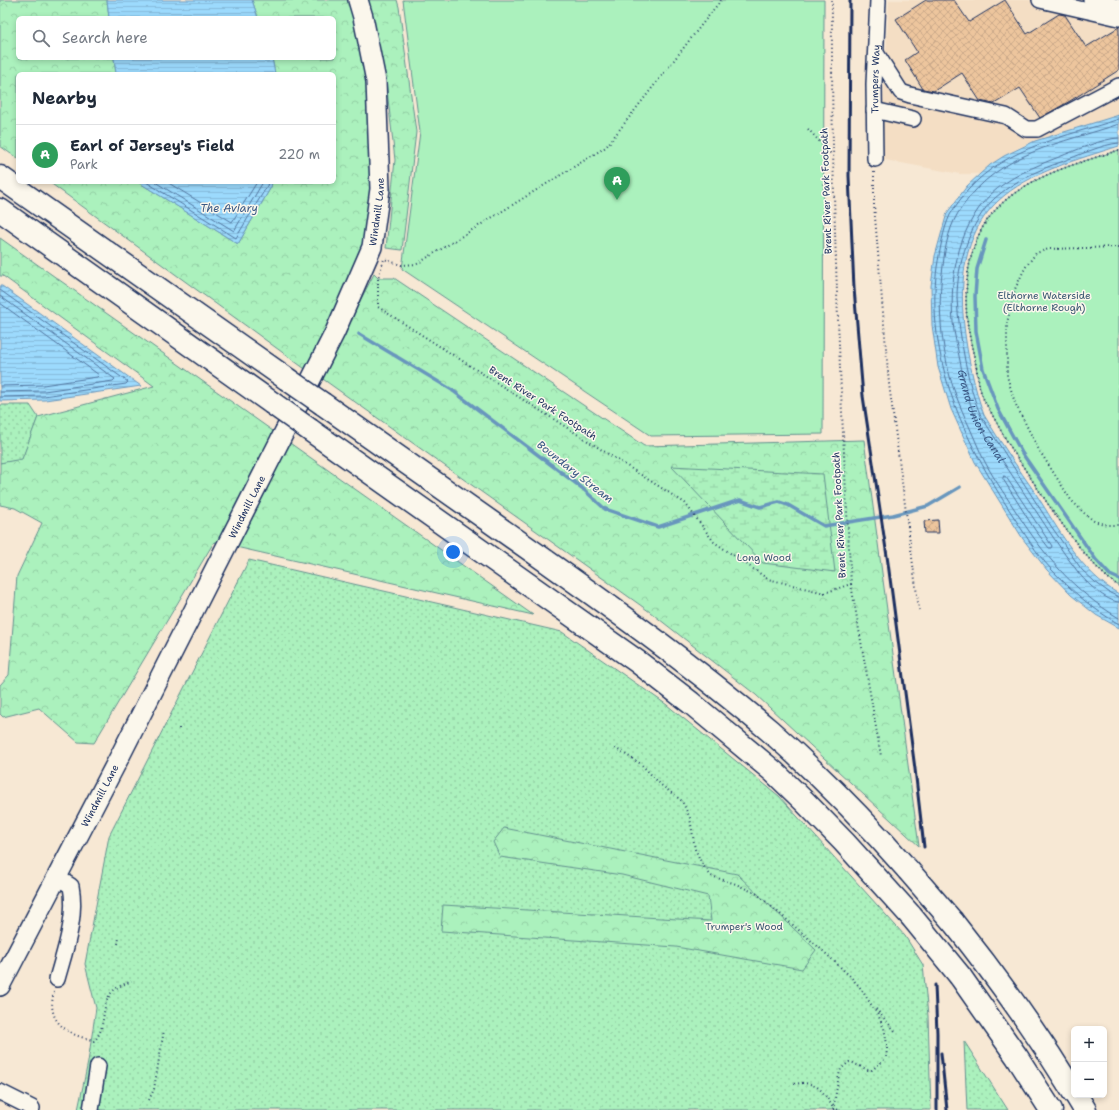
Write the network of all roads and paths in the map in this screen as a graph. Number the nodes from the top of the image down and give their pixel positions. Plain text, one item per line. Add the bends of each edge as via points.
1 (358, 0) edge
2 (721, 0) edge
3 (832, 0) edge
4 (878, 0) edge
5 (1040, 0) edge
6 (1091, 0) edge
7 (1119, 7) edge
8 (1119, 18) edge
9 (876, 53) junction
10 (1119, 86) edge
11 (874, 110) junction
12 (913, 119) dead end
13 (808, 129) dead end
14 (1119, 150) edge
15 (833, 156) junction
16 (875, 159) joint
17 (0, 176) edge
18 (0, 210) edge
19 (1119, 247) edge
20 (1119, 525) edge
21 (851, 584) junction
22 (1119, 586) edge
23 (919, 610) dead end
24 (179, 725) dead end
25 (179, 729) dead end
26 (615, 748) dead end
27 (881, 756) dead end
28 (56, 877) junction
29 (119, 938) dead end
30 (118, 944) dead end
31 (57, 979) joint
32 (131, 981) dead end
33 (0, 986) edge
34 (872, 1006) junction
35 (164, 1030) dead end
36 (895, 1031) dead end
37 (98, 1066) dead end
38 (794, 1084) dead end
39 (1071, 1088) edge
40 (0, 1092) edge
41 (1078, 1098) edge
42 (149, 1100) dead end
43 (834, 1109) edge
44 (31, 1110) edge
45 (91, 1110) edge
46 (840, 1110) edge
47 (1051, 1110) edge
48 (1085, 1110) edge

1 - 28 main road, Windmill Lane via 376,81 380,189 372,247 335,332
2 - 21 path, Brent River Park Footpath via 606,147 417,264 401,265 384,259 378,278 378,307 685,503 714,542 768,579 824,593
3 - 15 path, Brent River Park Footpath
4 - 9 street, Trumpers Way
5 - 8 street
6 - 7 street
9 - 10 street via 901,92 1006,116 1026,129 1037,130
9 - 11 street, Trumpers Way
11 - 12 street
11 - 16 street, Trumpers Way
13 - 15 path
14 - 22 path via 1032,182 1003,202 987,221 973,250 967,276 967,314 981,393 997,425 1058,517 1101,572
15 - 21 path, Brent River Park Footpath via 841,421
16 - 23 path via 874,206 889,384
17 - 39 highway, bridge via 586,589 704,677 771,732 863,820 953,922 1009,994
18 - 47 highway, bridge via 638,662 774,772 806,802 911,916 960,976
19 - 20 path via 1049,249 1036,253 1015,289 1007,323 1007,376 1015,403 1039,450 1072,500 1094,521
21 - 27 path
24 - 25 path
26 - 34 path via 641,764 661,785 682,801 690,818 695,850 711,876 757,894 839,965 859,986
28 - 31 street via 71,886 73,898 68,938
28 - 33 main road, Windmill Lane
29 - 30 path
31 - 32 path via 51,1002 54,1018 70,1033 94,1041 100,1036 105,1004 114,990
34 - 36 path
34 - 43 path via 886,1035 886,1058 872,1070 849,1062 841,1069
35 - 42 path via 154,1089
37 - 45 street
38 - 43 path via 818,1086
40 - 44 street via 32,1108
41 - 48 highway
43 - 46 path

